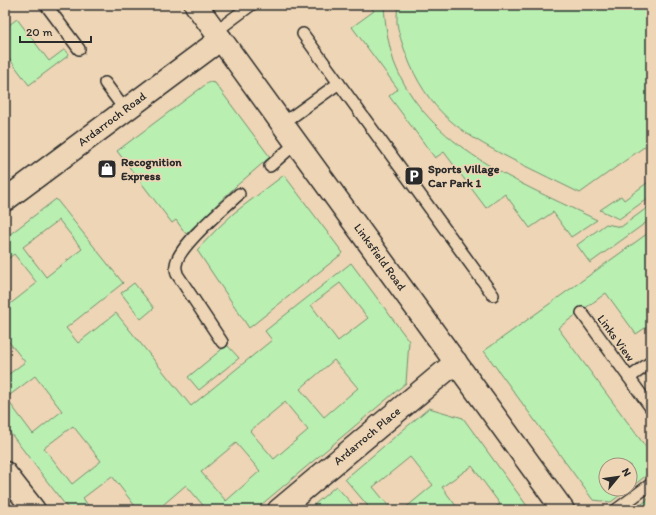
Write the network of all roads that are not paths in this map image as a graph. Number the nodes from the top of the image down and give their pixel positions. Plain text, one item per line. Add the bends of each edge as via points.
1 (46, 5) edge
2 (196, 5) edge
3 (251, 5) edge
4 (303, 34) dead end
5 (218, 35) junction
6 (79, 48) dead end
7 (104, 83) dead end
8 (339, 83) junction
9 (125, 110) junction
10 (282, 124) junction
11 (296, 143) junction
12 (270, 166) dead end
13 (240, 194) dead end
14 (5, 200) edge
15 (493, 295) dead end
16 (582, 313) dead end
17 (222, 342) dead end
18 (456, 362) junction
19 (651, 362) edge
20 (629, 378) junction
21 (651, 408) edge
22 (5, 473) edge
23 (651, 484) edge
24 (34, 510) edge
25 (279, 510) edge
26 (563, 510) edge
27 (616, 510) edge

1 - 6 lane
2 - 5 street, Linksfield Road
3 - 5 lane
4 - 8 lane
5 - 9 street, Ardarroch Road
5 - 10 street, Linksfield Road
7 - 9 lane
8 - 10 lane
8 - 15 lane
9 - 14 street, Ardarroch Road
10 - 11 street, Linksfield Road
11 - 12 lane
11 - 18 street, Linksfield Road
13 - 17 lane via 190,242 176,265 177,274
16 - 20 lane, Links View
18 - 25 street, Ardarroch Place
18 - 26 street, Linksfield Road
19 - 20 lane, Links View
20 - 21 lane, Links View
22 - 24 street
23 - 27 lane

